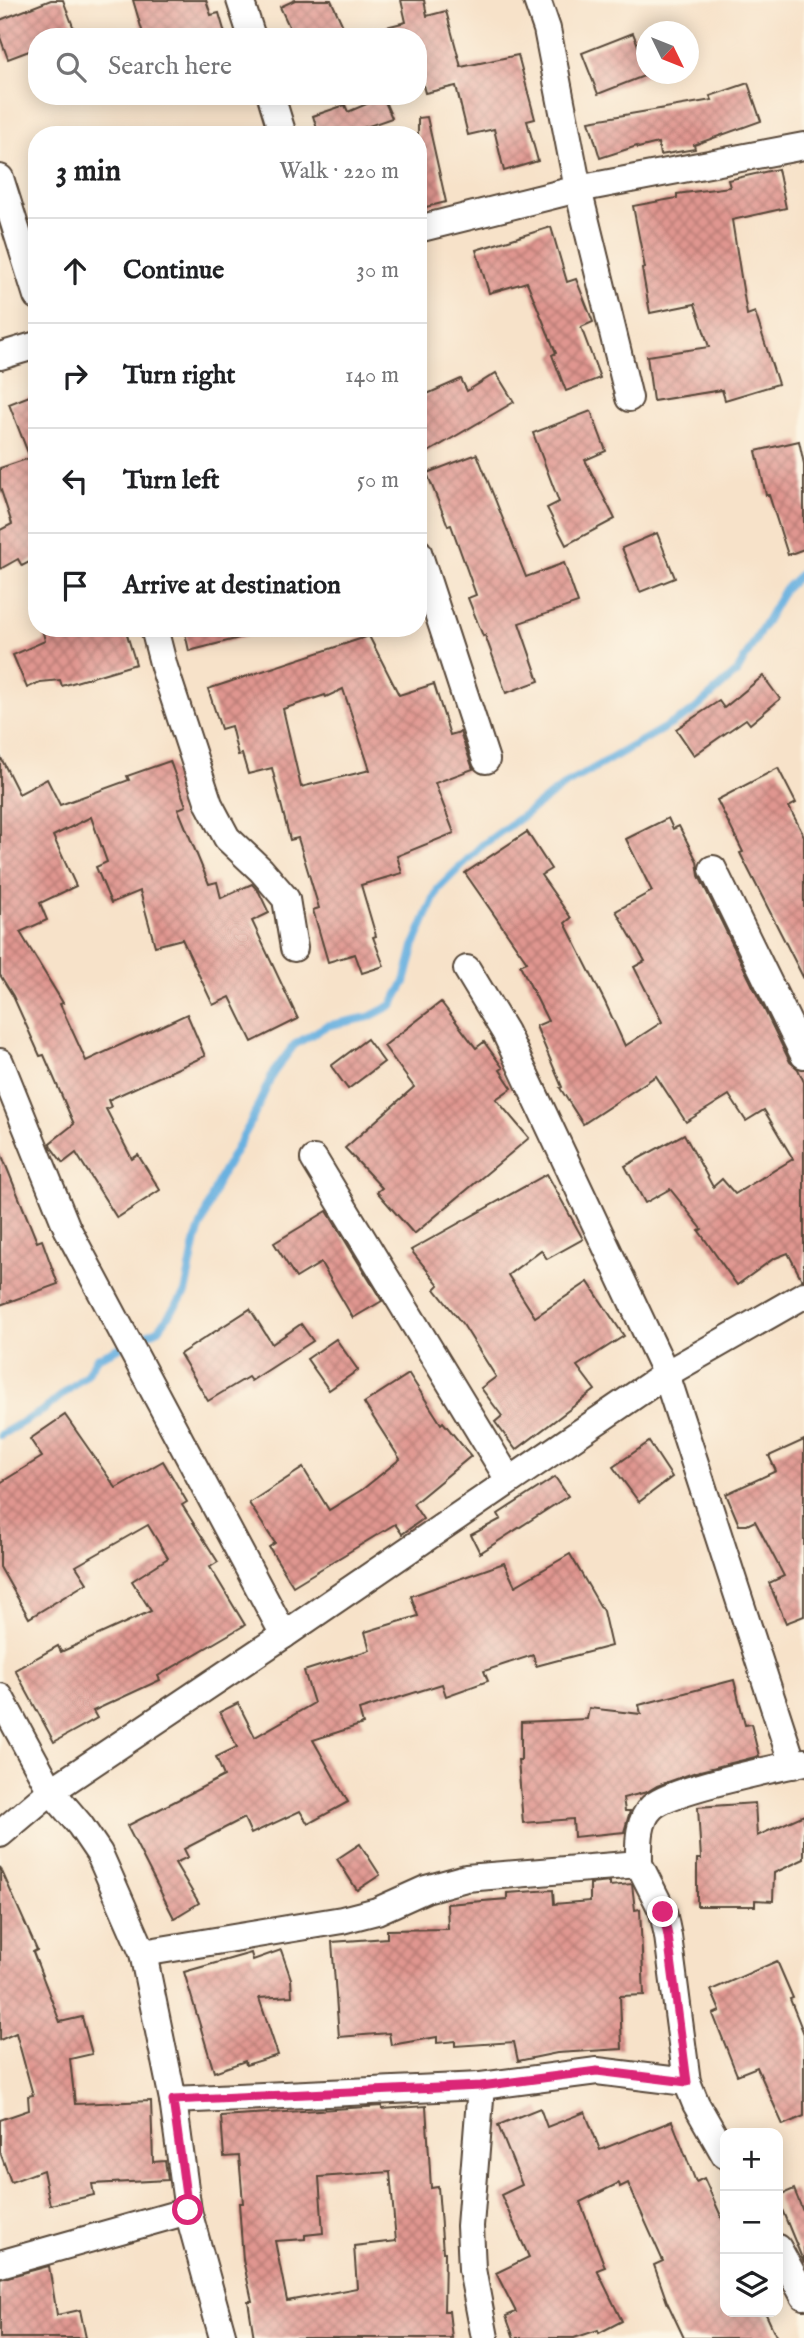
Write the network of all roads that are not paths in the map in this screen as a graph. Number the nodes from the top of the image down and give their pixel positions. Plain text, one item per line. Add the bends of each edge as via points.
1 (240, 0) edge
2 (537, 0) edge
3 (249, 28) edge
4 (274, 105) edge
5 (280, 126) edge
6 (804, 146) edge
7 (0, 178) edge
8 (578, 189) junction
9 (427, 227) edge
10 (28, 267) edge
11 (28, 348) edge
12 (0, 356) edge
13 (629, 398) dead end
14 (427, 580) edge
15 (156, 637) edge
16 (486, 760) dead end
17 (713, 869) dead end
18 (295, 948) dead end
19 (467, 969) dead end
20 (804, 1055) edge
21 (0, 1062) edge
22 (314, 1159) dead end
23 (804, 1295) edge
24 (666, 1374) junction
25 (509, 1480) junction
26 (284, 1636) junction
27 (0, 1697) edge
28 (798, 1763) edge
29 (51, 1791) junction
30 (0, 1834) edge
31 (639, 1864) junction
32 (143, 1953) junction
33 (687, 2082) junction
34 (481, 2086) junction
35 (173, 2100) junction
36 (720, 2146) edge
37 (188, 2210) junction
38 (781, 2254) edge
39 (0, 2264) edge
40 (804, 2294) edge
41 (223, 2338) edge
42 (485, 2338) edge

1 - 3 street
2 - 8 street via 548,29
4 - 5 street
6 - 8 street
7 - 10 street
8 - 9 street
8 - 13 street
11 - 12 street
14 - 16 street
15 - 18 street via 209,804 227,838 286,899
17 - 20 street
19 - 24 street via 505,1032
21 - 26 street via 67,1227
22 - 25 street
23 - 24 street
24 - 25 street
24 - 28 street
25 - 26 street
26 - 29 street
27 - 29 street
28 - 31 street via 679,1793 652,1807 640,1831
29 - 30 street
29 - 32 street via 99,1853
31 - 32 street via 466,1878 342,1920
31 - 33 street via 663,1912
32 - 35 street
33 - 34 street via 597,2071
33 - 36 street
34 - 35 street
34 - 42 street via 470,2226 472,2269
35 - 37 street
37 - 39 street
37 - 41 street
38 - 40 street

